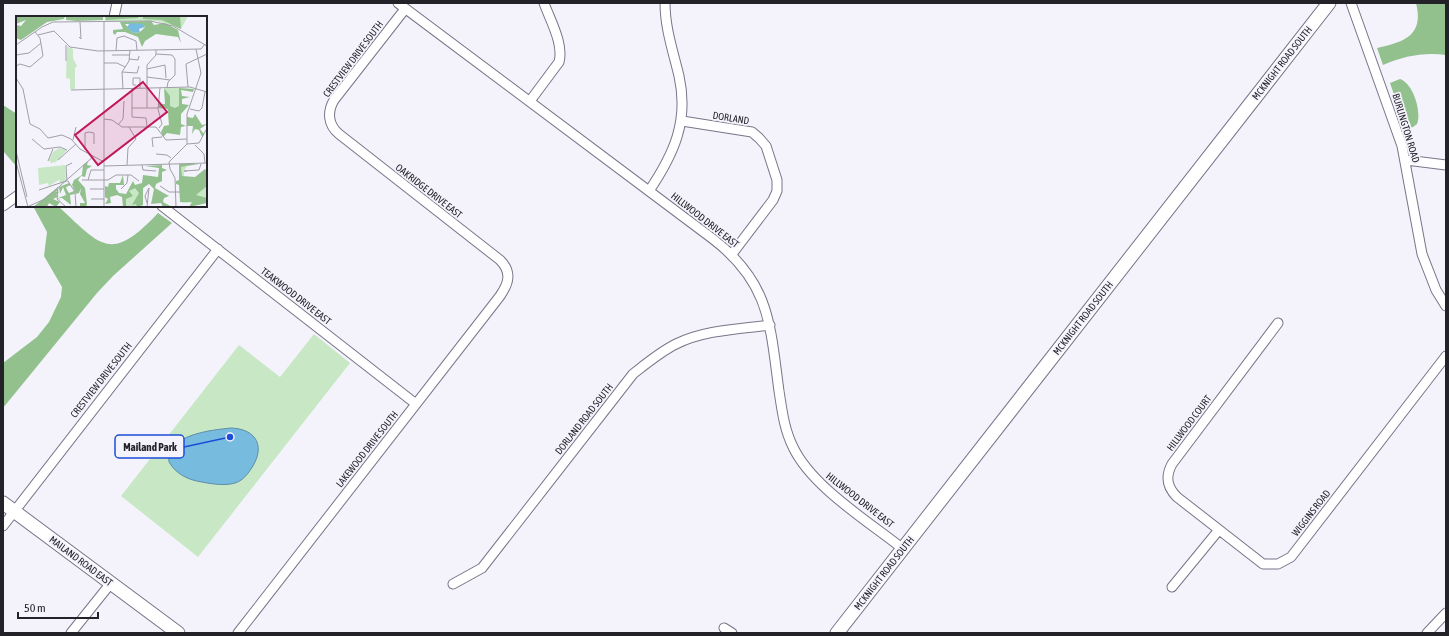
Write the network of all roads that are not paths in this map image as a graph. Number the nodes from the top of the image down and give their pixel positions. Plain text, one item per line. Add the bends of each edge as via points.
1 (117, 3) edge
2 (544, 3) edge
3 (665, 3) edge
4 (1329, 3) edge
5 (1351, 3) edge
6 (402, 6) edge
7 (114, 16) edge
8 (530, 101) junction
9 (682, 121) junction
10 (332, 126) joint
11 (1406, 160) junction
12 (1446, 165) edge
13 (650, 191) junction
14 (16, 197) edge
15 (3, 206) edge
16 (163, 207) edge
17 (218, 249) junction
18 (732, 254) junction
19 (509, 276) joint
20 (1446, 306) edge
21 (1278, 324) dead end
22 (770, 325) junction
23 (1446, 356) edge
24 (416, 404) junction
25 (3, 503) edge
26 (14, 511) junction
27 (3, 526) edge
28 (1218, 531) junction
29 (903, 549) junction
30 (111, 583) junction
31 (453, 584) dead end
32 (1172, 587) dead end
33 (1446, 613) edge
34 (72, 633) edge
35 (178, 633) edge
36 (238, 633) edge
37 (837, 633) edge
38 (1426, 633) edge

1 - 7 street
2 - 8 street via 561,56
3 - 9 street via 668,37 682,96
4 - 29 street, MCKNIGHT ROAD SOUTH
5 - 11 street, BURLINGTON ROAD
6 - 8 street, HILLWOOD DRIVE EAST
6 - 10 street, CRESTVIEW DRIVE SOUTH via 334,100 330,114
8 - 13 street, HILLWOOD DRIVE EAST
9 - 13 street via 674,148
9 - 18 street, DORLAND via 752,132 766,146 777,180 777,191
10 - 19 street, OAKRIDGE DRIVE EAST via 498,258 506,267
11 - 12 street
11 - 20 street, BURLINGTON ROAD via 1422,254
13 - 18 street, HILLWOOD DRIVE EAST
14 - 15 street
16 - 17 street, TEAKWOOD DRIVE EAST
17 - 24 street, TEAKWOOD DRIVE EAST
17 - 26 street, CRESTVIEW DRIVE SOUTH
18 - 22 street, HILLWOOD DRIVE EAST via 747,271 758,290
19 - 24 street, LAKEWOOD DRIVE SOUTH via 507,286 500,296
21 - 28 street, HILLWOOD COURT via 1169,469 1167,477 1172,492
22 - 29 street, HILLWOOD DRIVE EAST via 783,414 797,455 824,487
22 - 31 street, DORLAND ROAD SOUTH via 694,337 677,344 633,374 482,568
23 - 28 street, WIGGINS ROAD via 1286,561 1271,565 1263,564
24 - 36 street, LAKEWOOD DRIVE SOUTH
25 - 26 street, MAILAND ROAD EAST
26 - 27 street, CRESTVIEW DRIVE SOUTH
26 - 30 street, MAILAND ROAD EAST
28 - 32 street
29 - 37 street, MCKNIGHT ROAD SOUTH
30 - 34 street
30 - 35 street, MAILAND ROAD EAST
33 - 38 street

